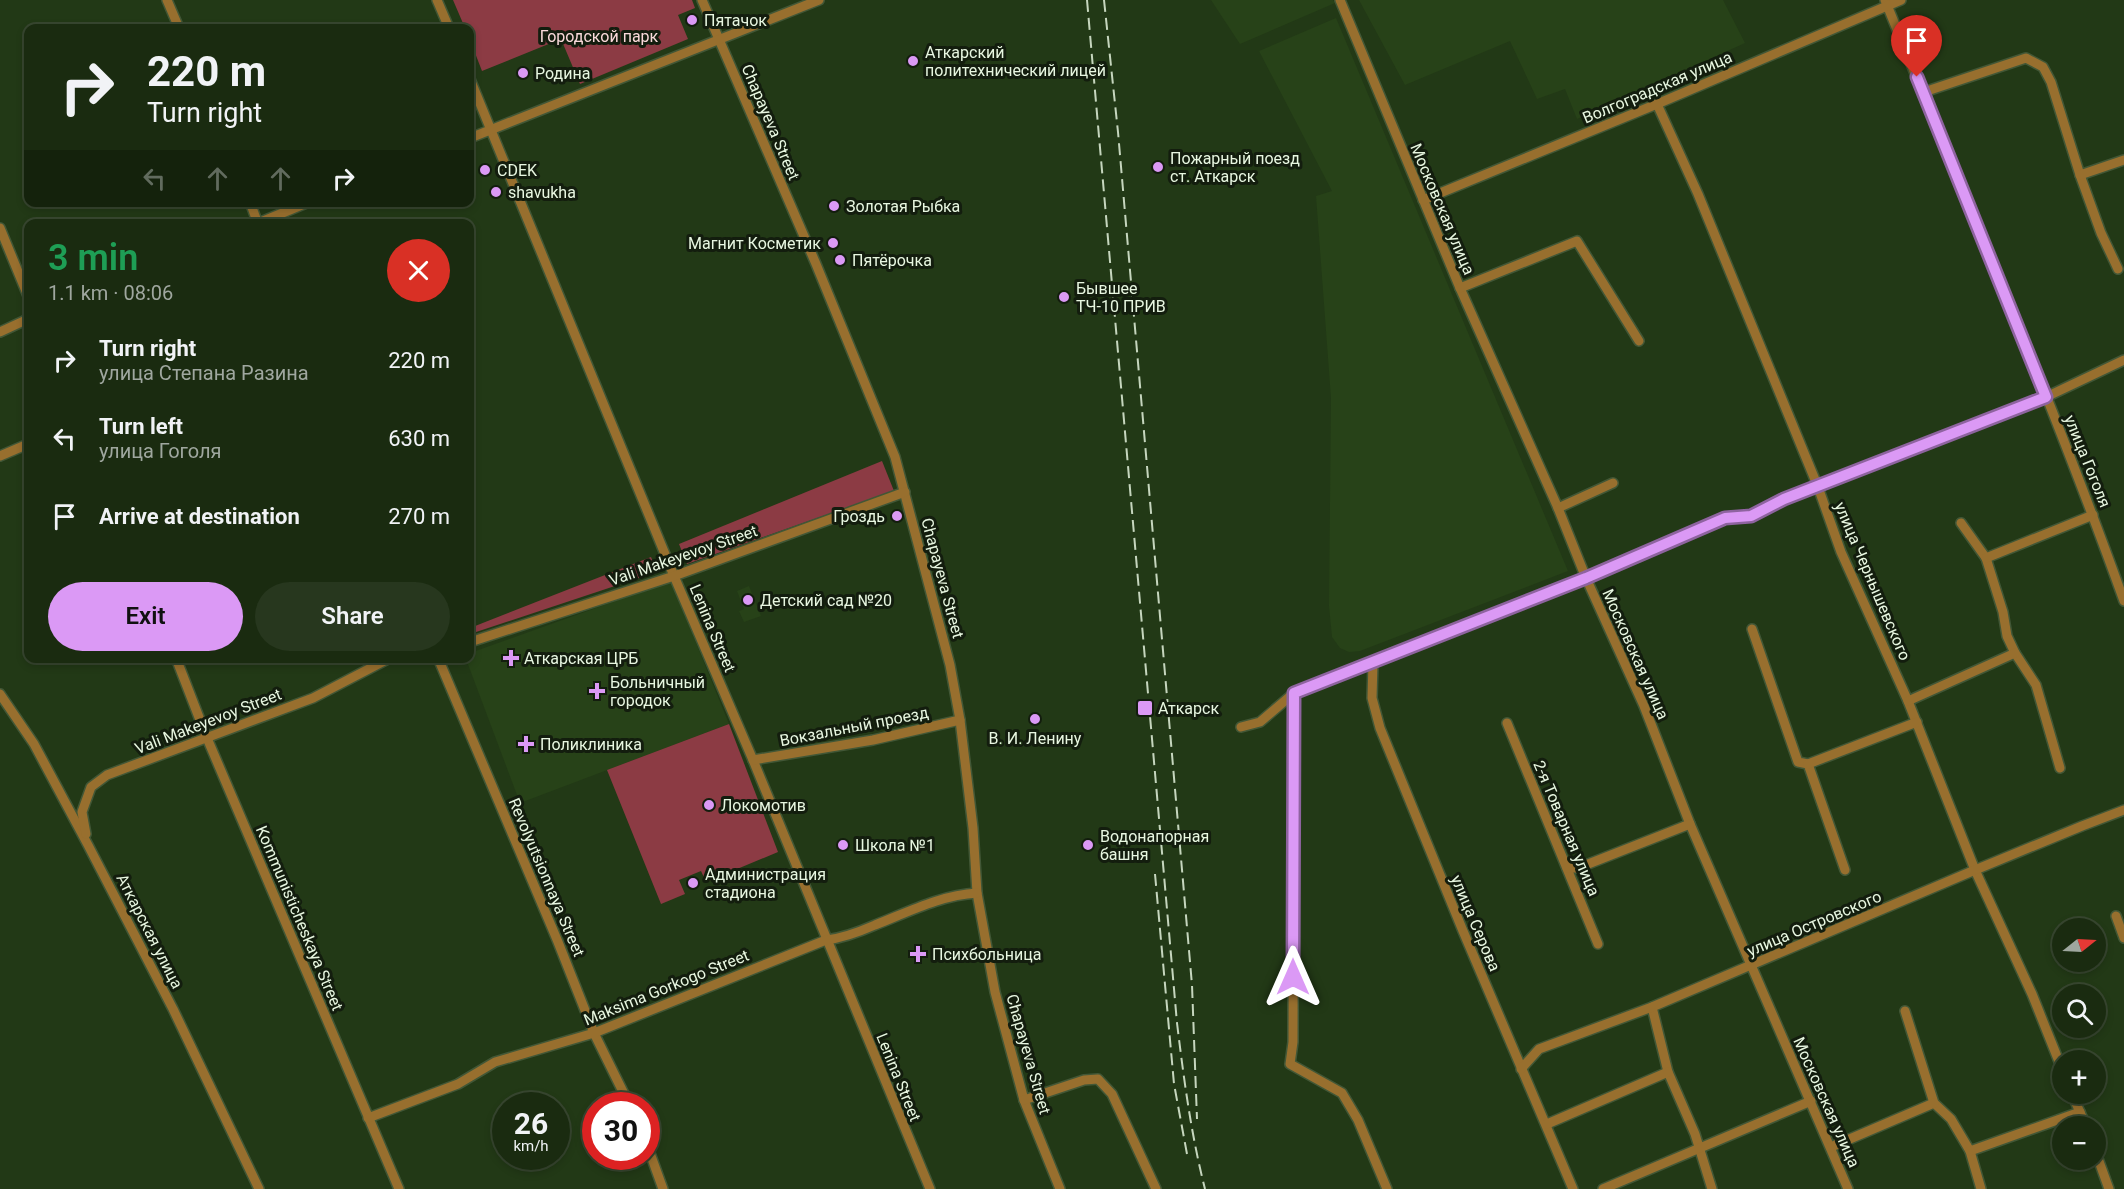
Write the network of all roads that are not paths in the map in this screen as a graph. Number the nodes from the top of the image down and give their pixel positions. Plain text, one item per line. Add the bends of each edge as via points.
1 (167, 0) edge
2 (437, 0) edge
3 (702, 0) edge
4 (819, 0) edge
5 (1340, 0) edge
6 (1901, 0) edge
7 (1886, 3) edge
8 (176, 24) edge
9 (447, 24) edge
10 (718, 39) junction
11 (474, 89) edge
12 (1924, 92) junction
13 (1657, 104) junction
14 (490, 130) junction
15 (474, 136) edge
16 (2124, 160) edge
17 (2080, 175) junction
18 (1423, 200) junction
19 (297, 207) edge
20 (267, 219) edge
21 (0, 228) edge
22 (2118, 269) dead end
23 (24, 286) edge
24 (1460, 288) junction
25 (24, 321) edge
26 (0, 332) edge
27 (1639, 341) dead end
28 (2124, 360) edge
29 (2046, 397) junction
30 (24, 446) edge
31 (0, 456) edge
32 (1614, 483) dead end
33 (1818, 487) junction
34 (905, 492) junction
35 (1558, 508) junction
36 (2093, 515) junction
37 (1961, 523) dead end
38 (1986, 558) junction
39 (674, 576) junction
40 (1586, 578) junction
41 (2124, 601) edge
42 (1752, 628) dead end
43 (474, 641) edge
44 (2015, 653) junction
45 (178, 663) edge
46 (380, 663) edge
47 (440, 663) edge
48 (1373, 663) junction
49 (1294, 693) junction
50 (0, 694) edge
51 (1908, 701) junction
52 (960, 720) junction
53 (1917, 722) junction
54 (1507, 723) dead end
55 (1241, 727) dead end
56 (207, 738) junction
57 (753, 760) junction
58 (1808, 764) junction
59 (2060, 768) dead end
60 (2124, 810) edge
61 (1690, 824) junction
62 (88, 845) junction
63 (1567, 868) junction
64 (1845, 870) dead end
65 (1975, 870) junction
66 (977, 893) junction
67 (2116, 916) dead end
68 (2124, 938) edge
69 (826, 940) junction
70 (1598, 944) dead end
71 (1751, 967) junction
72 (1652, 1007) junction
73 (1905, 1011) dead end
74 (594, 1033) junction
75 (2054, 1050) edge
76 (1521, 1069) junction
77 (1668, 1072) junction
78 (623, 1092) edge
79 (1024, 1100) junction
80 (1811, 1101) junction
81 (1934, 1103) junction
82 (2077, 1104) edge
83 (2080, 1112) junction
84 (2082, 1116) edge
85 (368, 1118) junction
86 (1546, 1124) junction
87 (1831, 1147) junction
88 (1699, 1149) junction
89 (1970, 1152) junction
90 (656, 1170) edge
91 (2102, 1170) edge
92 (259, 1189) edge
93 (399, 1189) edge
94 (663, 1189) edge
95 (930, 1189) edge
96 (1060, 1189) edge
97 (1156, 1189) edge
98 (1387, 1189) edge
99 (1573, 1189) edge
100 (1604, 1189) edge
101 (1712, 1189) edge
102 (1848, 1189) edge
103 (1981, 1189) edge
104 (2109, 1189) edge

1 - 8 street
2 - 9 street
3 - 10 street, Chapayeva Street
4 - 10 street
5 - 18 street, Московская улица
6 - 7 street, Волгоградская улица
7 - 12 street, улица Гоголя
7 - 13 street, Волгоградская улица
10 - 14 street
10 - 34 street, Chapayeva Street via 816,264 891,446
11 - 14 street, Lenina Street
12 - 17 street via 2026,58 2034,62 2043,67 2051,82
12 - 29 street, улица Гоголя
13 - 18 street, Волгоградская улица
13 - 33 street, улица Чернышевского
14 - 15 street
14 - 39 street, Lenina Street
16 - 17 street
17 - 22 street
18 - 24 street, Московская улица
19 - 20 street
21 - 23 street
24 - 27 street via 1577,242
24 - 35 street, Московская улица
25 - 26 street
28 - 29 street
29 - 33 street
29 - 36 street, улица Гоголя
30 - 31 street
32 - 35 street
33 - 40 street via 1751,516 1725,518
33 - 51 street, улица Чернышевского via 1841,552
34 - 39 street, Vali Makeyevoy Street
34 - 52 street, Chapayeva Street via 950,665
35 - 40 street, Московская улица
36 - 38 street
36 - 41 street, улица Гоголя
37 - 38 street
38 - 44 street
39 - 43 street, Vali Makeyevoy Street
39 - 57 street, Lenina Street
40 - 48 street
40 - 61 street, Московская улица via 1644,706
42 - 58 street via 1798,762
44 - 51 street
44 - 59 street via 2036,685
45 - 56 street, Kommunisticheskaya Street
46 - 56 street, Vali Makeyevoy Street via 313,698
47 - 74 street, Revolyutsionnaya Street
48 - 49 street
48 - 76 street, улица Серова via 1372,698 1380,728
49 - 55 street via 1260,722
49 - 98 street via 1290,1064 1342,1093 1358,1120
50 - 62 street, Аткарская улица via 34,744
51 - 53 street, улица Чернышевского
52 - 57 street, Вокзальный проезд via 873,740
52 - 66 street, Chapayeva Street
53 - 58 street
53 - 65 street, улица Чернышевского
54 - 63 street, 2-я Товарная улица
56 - 62 street, Vali Makeyevoy Street via 107,775 91,787 82,812
56 - 85 street, Kommunisticheskaya Street
57 - 69 street, Lenina Street
58 - 64 street
60 - 65 street, улица Островского
61 - 63 street via 1578,868
61 - 71 street, Московская улица
62 - 92 street, Аткарская улица
63 - 70 street, 2-я Товарная улица
65 - 71 street, улица Островского
65 - 75 street, улица Чернышевского
66 - 69 street, Maksima Gorkogo Street via 960,894 842,939
66 - 79 street, Chapayeva Street via 995,992
67 - 68 street
69 - 74 street, Maksima Gorkogo Street
69 - 95 street, Lenina Street
71 - 72 street, улица Островского
71 - 80 street, Московская улица
72 - 76 street, улица Островского via 1539,1049
72 - 77 street
73 - 81 street
74 - 78 street, Revolyutsionnaya Street
74 - 85 street, Maksima Gorkogo Street via 495,1062 458,1084
76 - 86 street, улица Серова
77 - 86 street
77 - 88 street
79 - 96 street, Chapayeva Street
79 - 97 street via 1098,1079 1112,1094
80 - 87 street, Московская улица
80 - 88 street
81 - 87 street
81 - 89 street via 1951,1119
82 - 83 street
83 - 84 street
83 - 89 street
85 - 93 street, Kommunisticheskaya Street
86 - 99 street, улица Серова
87 - 102 street, Московская улица
88 - 100 street
88 - 101 street
89 - 103 street
90 - 94 street
91 - 104 street

